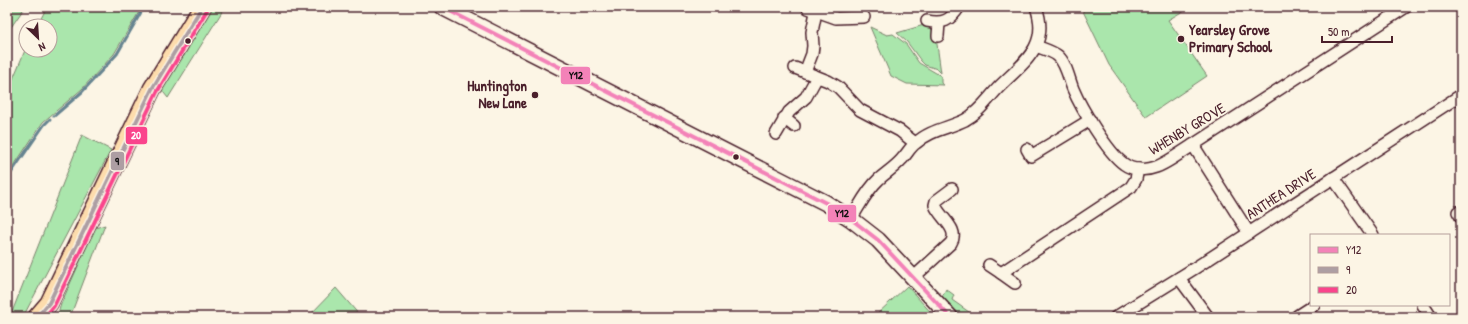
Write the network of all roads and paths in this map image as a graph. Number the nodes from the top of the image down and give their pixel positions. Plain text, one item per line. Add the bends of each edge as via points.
1 (202, 7) edge
2 (442, 7) edge
3 (959, 7) edge
4 (1036, 7) edge
5 (1406, 7) edge
6 (864, 17) dead end
7 (927, 20) dead end
8 (939, 22) junction
9 (938, 36) dead end
10 (1036, 46) junction
11 (817, 77) junction
12 (1461, 95) edge
13 (784, 118) junction
14 (1090, 120) junction
15 (794, 126) dead end
16 (776, 134) dead end
17 (915, 143) junction
18 (1193, 145) junction
19 (1027, 155) dead end
20 (1138, 169) junction
21 (1333, 178) junction
22 (952, 189) dead end
23 (851, 219) junction
24 (1249, 233) junction
25 (1372, 234) edge
26 (990, 265) dead end
27 (1001, 273) junction
28 (914, 277) junction
29 (1179, 278) junction
30 (1015, 283) dead end
31 (1312, 306) edge
32 (1424, 306) edge
33 (49, 310) edge
34 (1297, 315) edge
35 (36, 317) edge
36 (950, 317) edge
37 (1116, 317) edge
38 (1208, 317) edge
39 (1431, 317) edge

1 - 33 main road via 152,89
2 - 23 street via 804,191
3 - 8 street via 952,17
4 - 10 street via 1040,24
5 - 18 street, WHENBY GROVE
6 - 11 street via 836,18 812,10 812,54 800,70
7 - 8 street
8 - 9 street
10 - 14 street via 1059,57
10 - 17 street via 1022,67 975,113 960,122 932,132
11 - 13 street via 806,97
11 - 17 street via 838,87 860,110 900,131
12 - 21 street, ANTHEA DRIVE
13 - 15 street
13 - 16 street
14 - 19 street
14 - 20 street via 1119,160
17 - 23 street via 903,159 869,190
18 - 20 street, WHENBY GROVE via 1154,168
18 - 24 street
20 - 27 street, WHENBY GROVE via 1136,180 1131,187
21 - 24 street, ANTHEA DRIVE
21 - 25 street
22 - 28 street via 936,201 935,205 951,228 954,238
23 - 28 street via 878,240
24 - 29 street, ANTHEA DRIVE
26 - 27 street
27 - 30 street
28 - 36 street
29 - 37 street, ANTHEA DRIVE
29 - 38 street
31 - 34 street
32 - 39 street
33 - 35 main road

